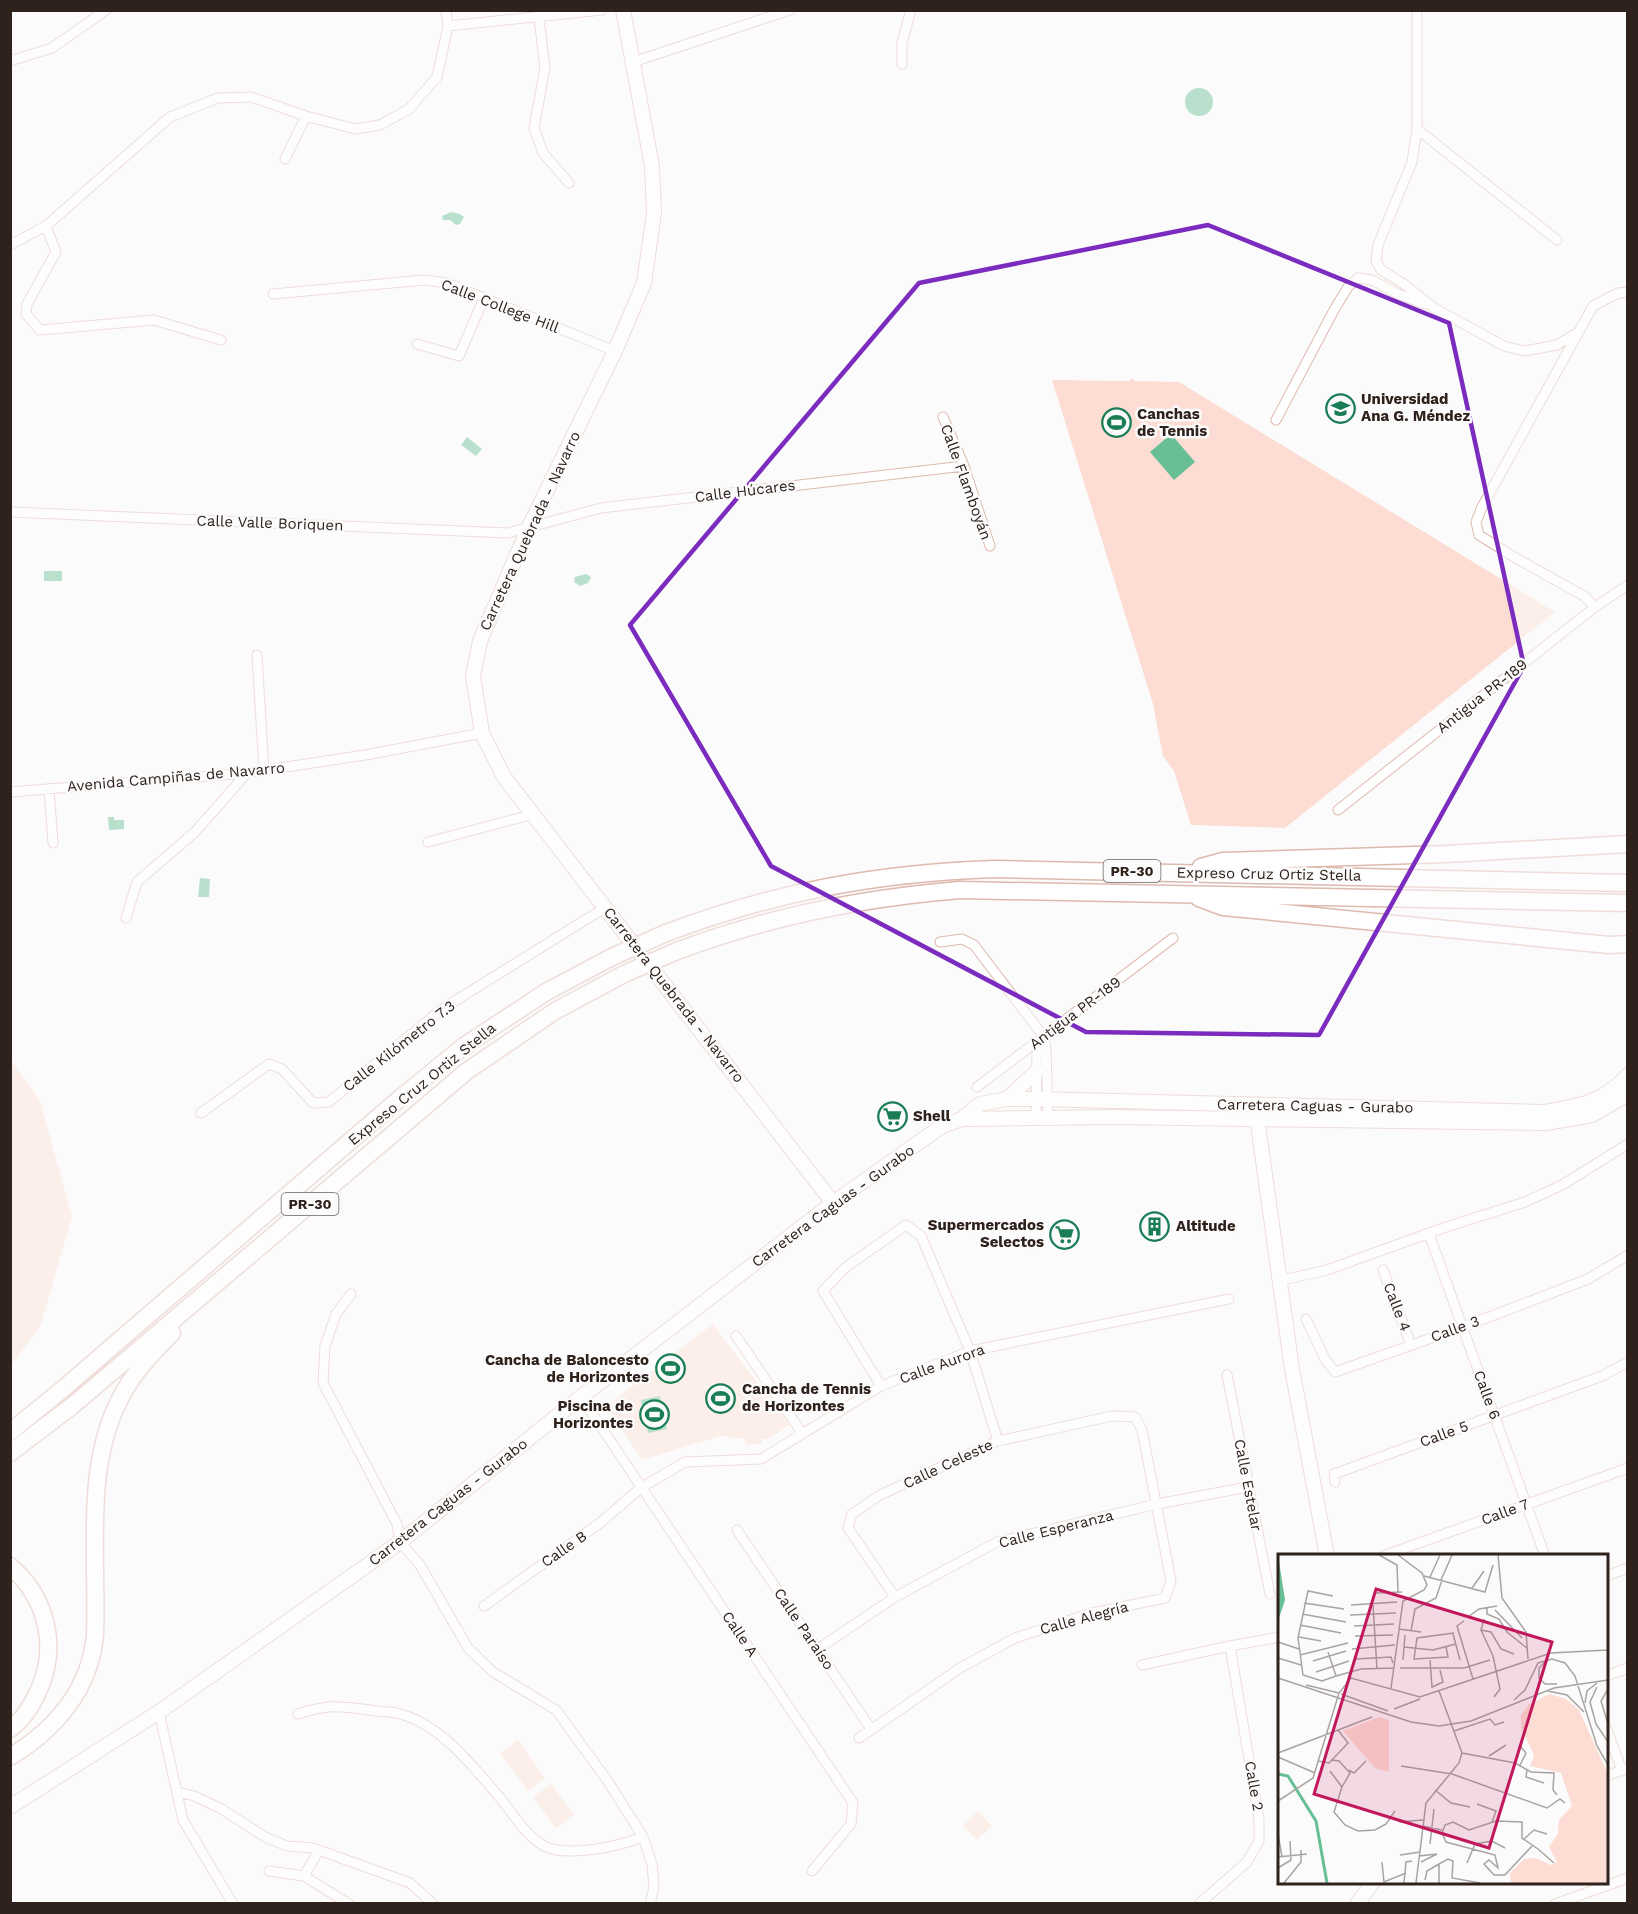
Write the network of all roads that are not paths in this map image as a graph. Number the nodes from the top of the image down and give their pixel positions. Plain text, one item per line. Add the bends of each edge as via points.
1 (106, 10) edge
2 (446, 10) edge
3 (602, 10) edge
4 (624, 10) edge
5 (790, 10) edge
6 (911, 10) edge
7 (1418, 10) edge
8 (538, 14) edge
9 (448, 26) junction
10 (10, 61) edge
11 (633, 62) junction
12 (902, 64) dead end
13 (306, 116) junction
14 (1417, 129) junction
15 (285, 159) dead end
16 (569, 183) dead end
17 (46, 226) junction
18 (1557, 240) dead end
19 (10, 245) edge
20 (1628, 292) edge
21 (273, 294) dead end
22 (484, 298) junction
23 (1434, 308) junction
24 (1579, 332) junction
25 (220, 340) dead end
26 (417, 344) dead end
27 (615, 351) junction
28 (943, 417) dead end
29 (1276, 420) dead end
30 (964, 466) junction
31 (10, 512) edge
32 (528, 529) junction
33 (990, 546) dead end
34 (1628, 585) edge
35 (1595, 607) junction
36 (256, 655) dead end
37 (482, 733) junction
38 (264, 770) junction
39 (247, 773) junction
40 (49, 789) junction
41 (10, 792) edge
42 (1338, 810) dead end
43 (534, 814) junction
44 (428, 842) dead end
45 (53, 843) dead end
46 (1628, 843) edge
47 (1183, 872) junction
48 (1628, 883) edge
49 (1187, 894) junction
50 (1628, 903) edge
51 (606, 907) junction
52 (126, 918) dead end
53 (1173, 938) dead end
54 (940, 942) dead end
55 (1628, 944) edge
56 (1609, 945) junction
57 (1628, 950) edge
58 (1044, 1037) junction
59 (1037, 1071) junction
60 (1628, 1075) edge
61 (977, 1088) dead end
62 (1628, 1094) edge
63 (1007, 1099) junction
64 (1042, 1099) junction
65 (1256, 1105) junction
66 (201, 1113) dead end
67 (1042, 1118) junction
68 (962, 1119) junction
69 (1258, 1120) junction
70 (1628, 1144) edge
71 (833, 1203) junction
72 (1429, 1234) junction
73 (1628, 1255) edge
74 (237, 1264) junction
75 (1383, 1270) dead end
76 (1278, 1281) junction
77 (351, 1294) dead end
78 (1229, 1299) dead end
79 (1306, 1319) dead end
80 (1463, 1327) junction
81 (736, 1336) dead end
82 (1411, 1345) junction
83 (970, 1351) junction
84 (1628, 1362) edge
85 (1227, 1375) dead end
86 (881, 1386) junction
87 (581, 1397) junction
88 (1494, 1415) junction
89 (1141, 1427) joint
90 (10, 1432) edge
91 (802, 1433) junction
92 (998, 1441) junction
93 (10, 1453) edge
94 (1628, 1468) edge
95 (1335, 1482) dead end
96 (642, 1486) junction
97 (1248, 1487) junction
98 (1157, 1504) junction
99 (1526, 1504) junction
100 (737, 1530) dead end
101 (400, 1542) junction
102 (1328, 1554) edge
103 (1388, 1554) edge
104 (1544, 1554) edge
105 (10, 1566) edge
106 (1628, 1568) edge
107 (1608, 1575) edge
108 (1270, 1594) dead end
109 (895, 1597) junction
110 (483, 1606) dead end
111 (1278, 1637) edge
112 (1230, 1646) junction
113 (818, 1649) junction
114 (1142, 1665) dead end
115 (1628, 1668) edge
116 (1608, 1675) edge
117 (159, 1712) junction
118 (298, 1714) dead end
119 (10, 1729) edge
120 (871, 1729) junction
121 (1608, 1731) edge
122 (859, 1738) dead end
123 (10, 1756) edge
124 (1625, 1769) edge
125 (1608, 1775) edge
126 (178, 1792) junction
127 (10, 1807) edge
128 (643, 1837) junction
129 (319, 1851) junction
130 (269, 1871) dead end
131 (812, 1871) dead end
132 (304, 1876) junction
133 (1628, 1878) edge
134 (1372, 1884) edge
135 (233, 1904) edge
136 (349, 1904) edge
137 (433, 1904) edge
138 (650, 1904) edge
139 (1199, 1904) edge
140 (1357, 1904) edge
141 (1555, 1904) edge

1 - 10 street via 52,48
2 - 9 street
3 - 8 street
4 - 11 main road, Carretera Quebrada - Navarro
5 - 11 street
6 - 12 street via 902,42
7 - 14 street
8 - 9 street
8 - 16 street via 545,68 534,128 543,153
9 - 13 street via 437,77 409,109 380,125 356,129
11 - 27 main road, Carretera Quebrada - Navarro via 652,166 654,213 644,283
13 - 15 street
13 - 17 street via 250,97 218,98 170,117
14 - 18 street
14 - 23 street via 1412,162 1378,245 1376,261 1381,270
17 - 19 street
17 - 25 street via 56,252 27,304 26,314 40,330 154,320
20 - 24 street via 1618,292 1593,306
21 - 22 street, Calle College Hill via 424,280 447,283
22 - 26 street via 459,356
22 - 27 street, Calle College Hill
23 - 24 street via 1504,346 1524,351 1557,345
23 - 29 street via 1372,280 1358,278 1334,310
24 - 35 street via 1476,522 1479,535 1584,596
27 - 32 main road, Carretera Quebrada - Navarro
28 - 30 street, Calle Flamboyán
30 - 32 street, Calle Húcares via 601,508
30 - 33 street, Calle Flamboyán
31 - 32 street, Calle Valle Boriquen via 508,533
32 - 37 main road, Carretera Quebrada - Navarro via 480,641 473,676
34 - 35 street, Antigua PR-189
35 - 42 street, Antigua PR-189
36 - 38 street
37 - 38 street, Avenida Campiñas de Navarro
37 - 43 main road, Carretera Quebrada - Navarro via 504,777
38 - 39 street, Avenida Campiñas de Navarro
39 - 40 street, Avenida Campiñas de Navarro
39 - 52 street via 195,832 136,882
40 - 41 street, Avenida Campiñas de Navarro
40 - 45 street
43 - 44 street
43 - 51 main road, Carretera Quebrada - Navarro
46 - 47 highway via 1223,861
47 - 48 highway, Expreso Cruz Ortiz Stella / PR-30
47 - 90 highway, Expreso Cruz Ortiz Stella / PR-30, bridge via 994,869 887,876 781,896 666,933 612,957 546,992 464,1046
49 - 50 highway, Expreso Cruz Ortiz Stella / PR-30
49 - 56 highway via 1223,907
49 - 74 highway, Expreso Cruz Ortiz Stella / PR-30, bridge via 995,890 891,897 781,917 677,951 555,1011 467,1071
51 - 66 street, Calle Kilómetro 7.3 via 442,1009 329,1102 314,1103 282,1069 269,1064
51 - 71 main road, Carretera Quebrada - Navarro
53 - 58 street, Antigua PR-189
54 - 58 street via 962,939 974,945
55 - 56 highway
56 - 57 highway
58 - 59 street via 1037,1053
58 - 61 street, Antigua PR-189
58 - 64 street
59 - 63 main road
59 - 64 street
60 - 65 main road, Carretera Caguas - Gurabo via 1618,1086 1586,1104 1544,1112
62 - 69 main road, Carretera Caguas - Gurabo via 1592,1115 1546,1123
63 - 64 main road, Carretera Caguas - Gurabo
63 - 68 main road, Carretera Caguas - Gurabo via 980,1104
64 - 65 main road, Carretera Caguas - Gurabo
64 - 67 street
65 - 69 main road
67 - 68 main road, Carretera Caguas - Gurabo
67 - 69 main road, Carretera Caguas - Gurabo
68 - 71 main road, Carretera Caguas - Gurabo via 942,1126
69 - 76 main road
70 - 72 street via 1563,1185
71 - 87 main road, Carretera Caguas - Gurabo
72 - 76 street via 1328,1270
72 - 80 street, Calle 6
73 - 80 street, Calle 3 via 1588,1279
74 - 93 highway, Expreso Cruz Ortiz Stella / PR-30 via 72,1406
74 - 123 highway via 220,1289 145,1362 116,1407 97,1473 93,1655 81,1686 56,1721 44,1734
75 - 82 street, Calle 4
76 - 102 main road
77 - 101 street via 336,1314 324,1346 323,1383 397,1524
78 - 83 street, Calle Aurora
79 - 82 street, Calle 3 via 1335,1372
80 - 82 street, Calle 3
80 - 88 street, Calle 6
81 - 91 street
83 - 86 street, Calle Aurora
83 - 86 street via 921,1236 906,1225 846,1267 823,1291
83 - 92 street
84 - 88 street, Calle 5 via 1602,1376
85 - 97 street, Calle Estelar
86 - 91 street, Calle Aurora
87 - 96 street, Calle A
87 - 101 main road, Carretera Caguas - Gurabo
88 - 95 street, Calle 5 via 1334,1473
88 - 99 street, Calle 6
89 - 92 street, Calle Celeste via 1135,1417 1112,1416
89 - 98 street, Calle Alegría
91 - 96 street, Calle Aurora via 761,1459 685,1462
92 - 109 street, Calle Celeste via 880,1495 852,1514 848,1528
94 - 99 street, Calle 7
96 - 110 street, Calle B via 600,1523
96 - 131 street, Calle A via 853,1803 851,1824
97 - 98 street, Calle Esperanza
97 - 108 street, Calle Estelar
98 - 109 street, Calle Esperanza via 997,1542
98 - 120 street, Calle Alegría via 1171,1581 1165,1598 1092,1613 1015,1638 960,1668
99 - 103 street, Calle 7
99 - 104 street, Calle 6
100 - 113 street, Calle Paraíso
101 - 117 main road, Carretera Caguas - Gurabo
101 - 128 street via 420,1565 468,1648 493,1672 555,1710
105 - 119 highway via 38,1600 50,1644 44,1680 23,1717
106 - 107 street
109 - 113 street, Calle Esperanza
111 - 112 street
112 - 114 street
112 - 139 street, Calle 2 via 1259,1819 1258,1841 1247,1862
113 - 120 street, Calle Paraíso
115 - 116 street
117 - 126 street
117 - 127 main road, Carretera Caguas - Gurabo
118 - 128 street via 320,1707 344,1706 398,1713 420,1722 449,1742 546,1848 597,1849
120 - 122 street, Calle Alegría
121 - 124 street
124 - 125 street
126 - 129 street via 220,1808 265,1837
126 - 135 street via 183,1820
128 - 138 street via 652,1864 654,1887
129 - 132 street
129 - 137 street via 410,1883
130 - 132 street
132 - 136 street
133 - 141 street
134 - 140 main road

